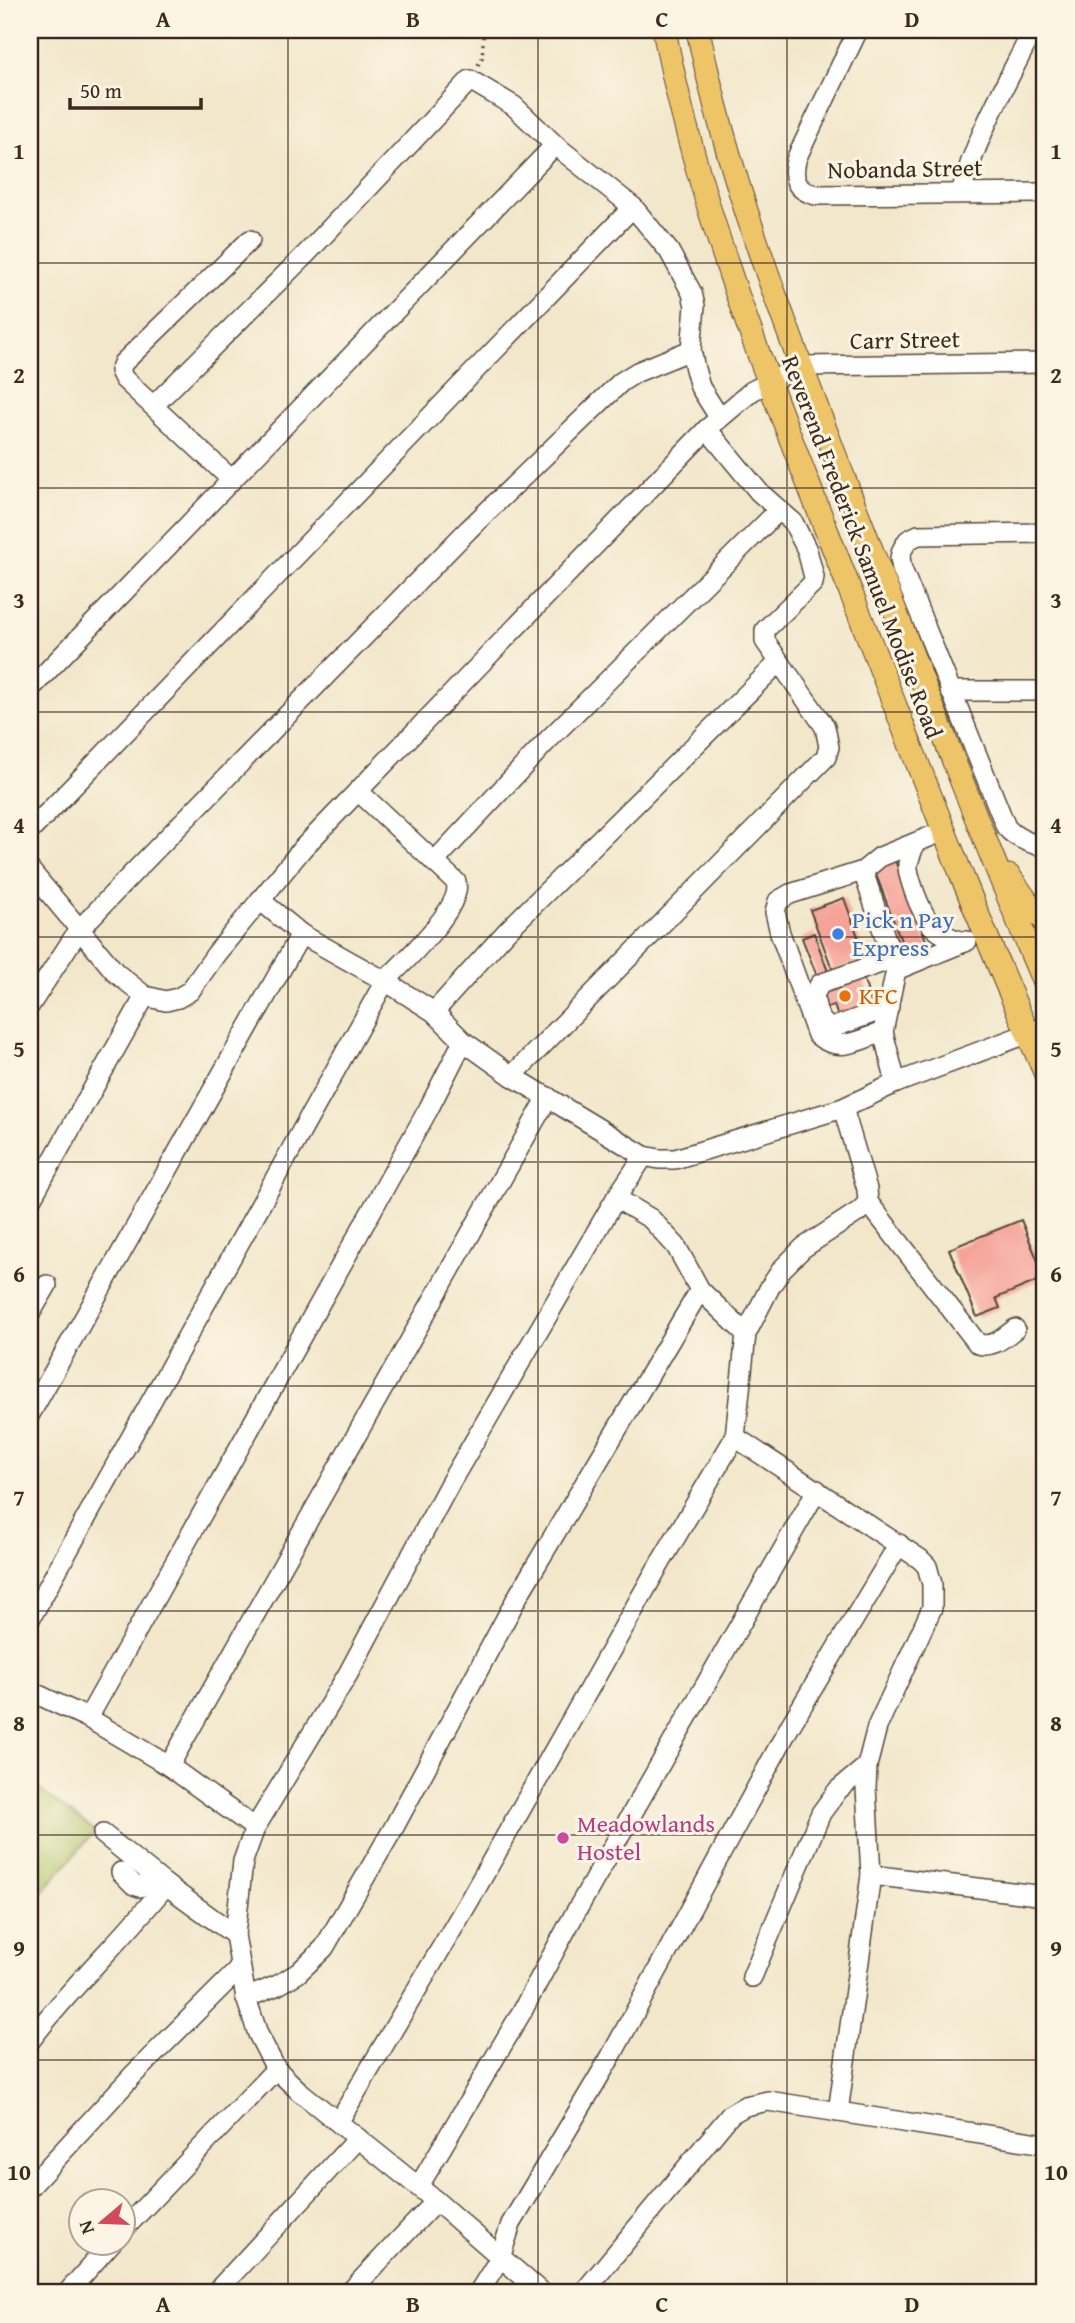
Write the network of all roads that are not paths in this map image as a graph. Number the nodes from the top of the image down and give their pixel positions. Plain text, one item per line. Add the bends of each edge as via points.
1 (664, 30) edge
2 (698, 30) edge
3 (858, 30) edge
4 (1033, 30) edge
5 (555, 145) junction
6 (961, 193) junction
7 (1045, 193) edge
8 (633, 207) junction
9 (250, 240) dead end
10 (691, 350) junction
11 (1045, 363) edge
12 (801, 366) junction
13 (768, 381) junction
14 (153, 405) junction
15 (713, 423) junction
16 (232, 480) junction
17 (779, 510) junction
18 (1045, 533) edge
19 (779, 662) junction
20 (31, 688) edge
21 (950, 691) junction
22 (1045, 691) edge
23 (358, 791) junction
24 (30, 831) edge
25 (944, 831) junction
26 (915, 843) junction
27 (986, 846) junction
28 (1045, 847) edge
29 (434, 862) junction
30 (30, 870) edge
31 (863, 871) junction
32 (260, 901) junction
33 (1045, 920) edge
34 (78, 931) junction
35 (301, 934) junction
36 (975, 938) junction
37 (894, 964) junction
38 (386, 981) junction
39 (1045, 985) edge
40 (145, 996) junction
41 (30, 1005) edge
42 (889, 1007) junction
43 (434, 1012) junction
44 (1037, 1030) edge
45 (883, 1032) junction
46 (463, 1041) junction
47 (1045, 1072) edge
48 (512, 1076) junction
49 (897, 1083) junction
50 (548, 1097) junction
51 (843, 1108) junction
52 (644, 1156) junction
53 (616, 1198) junction
54 (30, 1201) edge
55 (868, 1202) junction
56 (47, 1285) dead end
57 (700, 1290) junction
58 (30, 1314) edge
59 (1015, 1329) dead end
60 (746, 1334) junction
61 (30, 1414) edge
62 (735, 1437) junction
63 (817, 1490) junction
64 (899, 1544) junction
65 (30, 1619) edge
66 (30, 1691) edge
67 (88, 1718) junction
68 (169, 1766) junction
69 (867, 1766) junction
70 (255, 1828) junction
71 (103, 1834) dead end
72 (121, 1872) dead end
73 (871, 1875) junction
74 (160, 1880) junction
75 (1045, 1896) edge
76 (235, 1935) junction
77 (240, 1968) junction
78 (752, 1977) dead end
79 (246, 1998) junction
80 (30, 2042) edge
81 (276, 2069) junction
82 (838, 2112) junction
83 (339, 2121) junction
84 (358, 2138) junction
85 (1045, 2144) edge
86 (419, 2186) junction
87 (30, 2187) edge
88 (436, 2201) junction
89 (136, 2216) edge
90 (99, 2256) edge
91 (500, 2258) junction
92 (67, 2293) edge
93 (215, 2293) edge
94 (349, 2293) edge
95 (478, 2293) edge
96 (542, 2293) edge
97 (583, 2293) edge

1 - 13 main road, Reverend Frederick Samuel Modise Road via 716,231
2 - 12 main road, Reverend Frederick Samuel Modise Road via 719,124
3 - 6 street, Nobanda Street via 797,157 795,182 809,193
4 - 6 street via 968,166
5 - 8 street
5 - 14 street via 514,106 470,80 307,253
5 - 16 street
6 - 7 street, Nobanda Street
8 - 10 street via 669,251 692,293
8 - 24 street
9 - 14 street via 121,366 121,375
10 - 15 street
10 - 34 street via 637,372 609,393 256,744
11 - 12 street, Carr Street
12 - 13 street, Carr Street
12 - 27 main road, Reverend Frederick Samuel Modise Road
13 - 15 street, Carr Street
13 - 25 main road, Reverend Frederick Samuel Modise Road
14 - 16 street
15 - 17 street via 759,492
15 - 23 street, Carr Street
16 - 20 street
17 - 19 street via 801,536 814,577 810,587 765,630 765,641
17 - 29 street via 548,740
18 - 21 street via 918,535 908,540 900,558 902,569
19 - 43 street via 517,921
19 - 48 street via 825,727 827,757
21 - 22 street
21 - 28 street via 1006,827
23 - 29 street
23 - 32 street, Carr Street
25 - 26 street
25 - 36 main road, Reverend Frederick Samuel Modise Road
26 - 31 street via 880,857
26 - 36 street via 907,866 925,919 943,935
27 - 33 main road
27 - 39 main road, Reverend Frederick Samuel Modise Road
29 - 38 street via 456,882 457,895 436,927
30 - 34 street
31 - 37 street
31 - 45 street via 790,894 778,901 775,912 817,1035 839,1046
32 - 35 street
32 - 40 street, Carr Street via 190,991 166,1001
34 - 40 street via 116,973
34 - 41 street
35 - 38 street
35 - 61 street
36 - 37 street
36 - 44 main road, Reverend Frederick Samuel Modise Road
37 - 42 street
37 - 42 street via 820,984 814,995 820,1019 832,1028
38 - 43 street
38 - 65 street
40 - 54 street
42 - 45 street
43 - 46 street
44 - 47 main road, Reverend Frederick Samuel Modise Road
44 - 49 street
45 - 49 street
46 - 48 street
46 - 67 street
48 - 50 street
49 - 51 street
50 - 52 street
50 - 68 street
51 - 52 street via 675,1159
51 - 55 street
52 - 53 street
53 - 57 street via 651,1219 676,1246
53 - 70 street via 450,1483 341,1685
55 - 59 street via 978,1344 997,1343
55 - 60 street via 803,1248 782,1269
56 - 58 street
57 - 60 street
57 - 79 street via 519,1594 324,1948 298,1973
60 - 62 street
62 - 63 street
62 - 83 street
63 - 64 street
63 - 86 street
64 - 69 street via 927,1566 934,1600 877,1727
64 - 91 street via 790,1726 610,2058 511,2224
66 - 67 street
67 - 68 street
68 - 70 street
69 - 73 street
69 - 78 street via 838,1790 821,1813
70 - 76 street via 243,1861
71 - 74 street
72 - 74 street via 140,1887
73 - 75 street
73 - 82 street
74 - 76 street
74 - 80 street
76 - 77 street
77 - 79 street
77 - 87 street
79 - 81 street
81 - 83 street
81 - 89 street
82 - 85 street
82 - 97 street via 768,2102 738,2109
83 - 84 street
84 - 86 street
84 - 93 street
86 - 88 street
88 - 91 street
88 - 94 street
90 - 92 street
91 - 95 street
91 - 96 street

